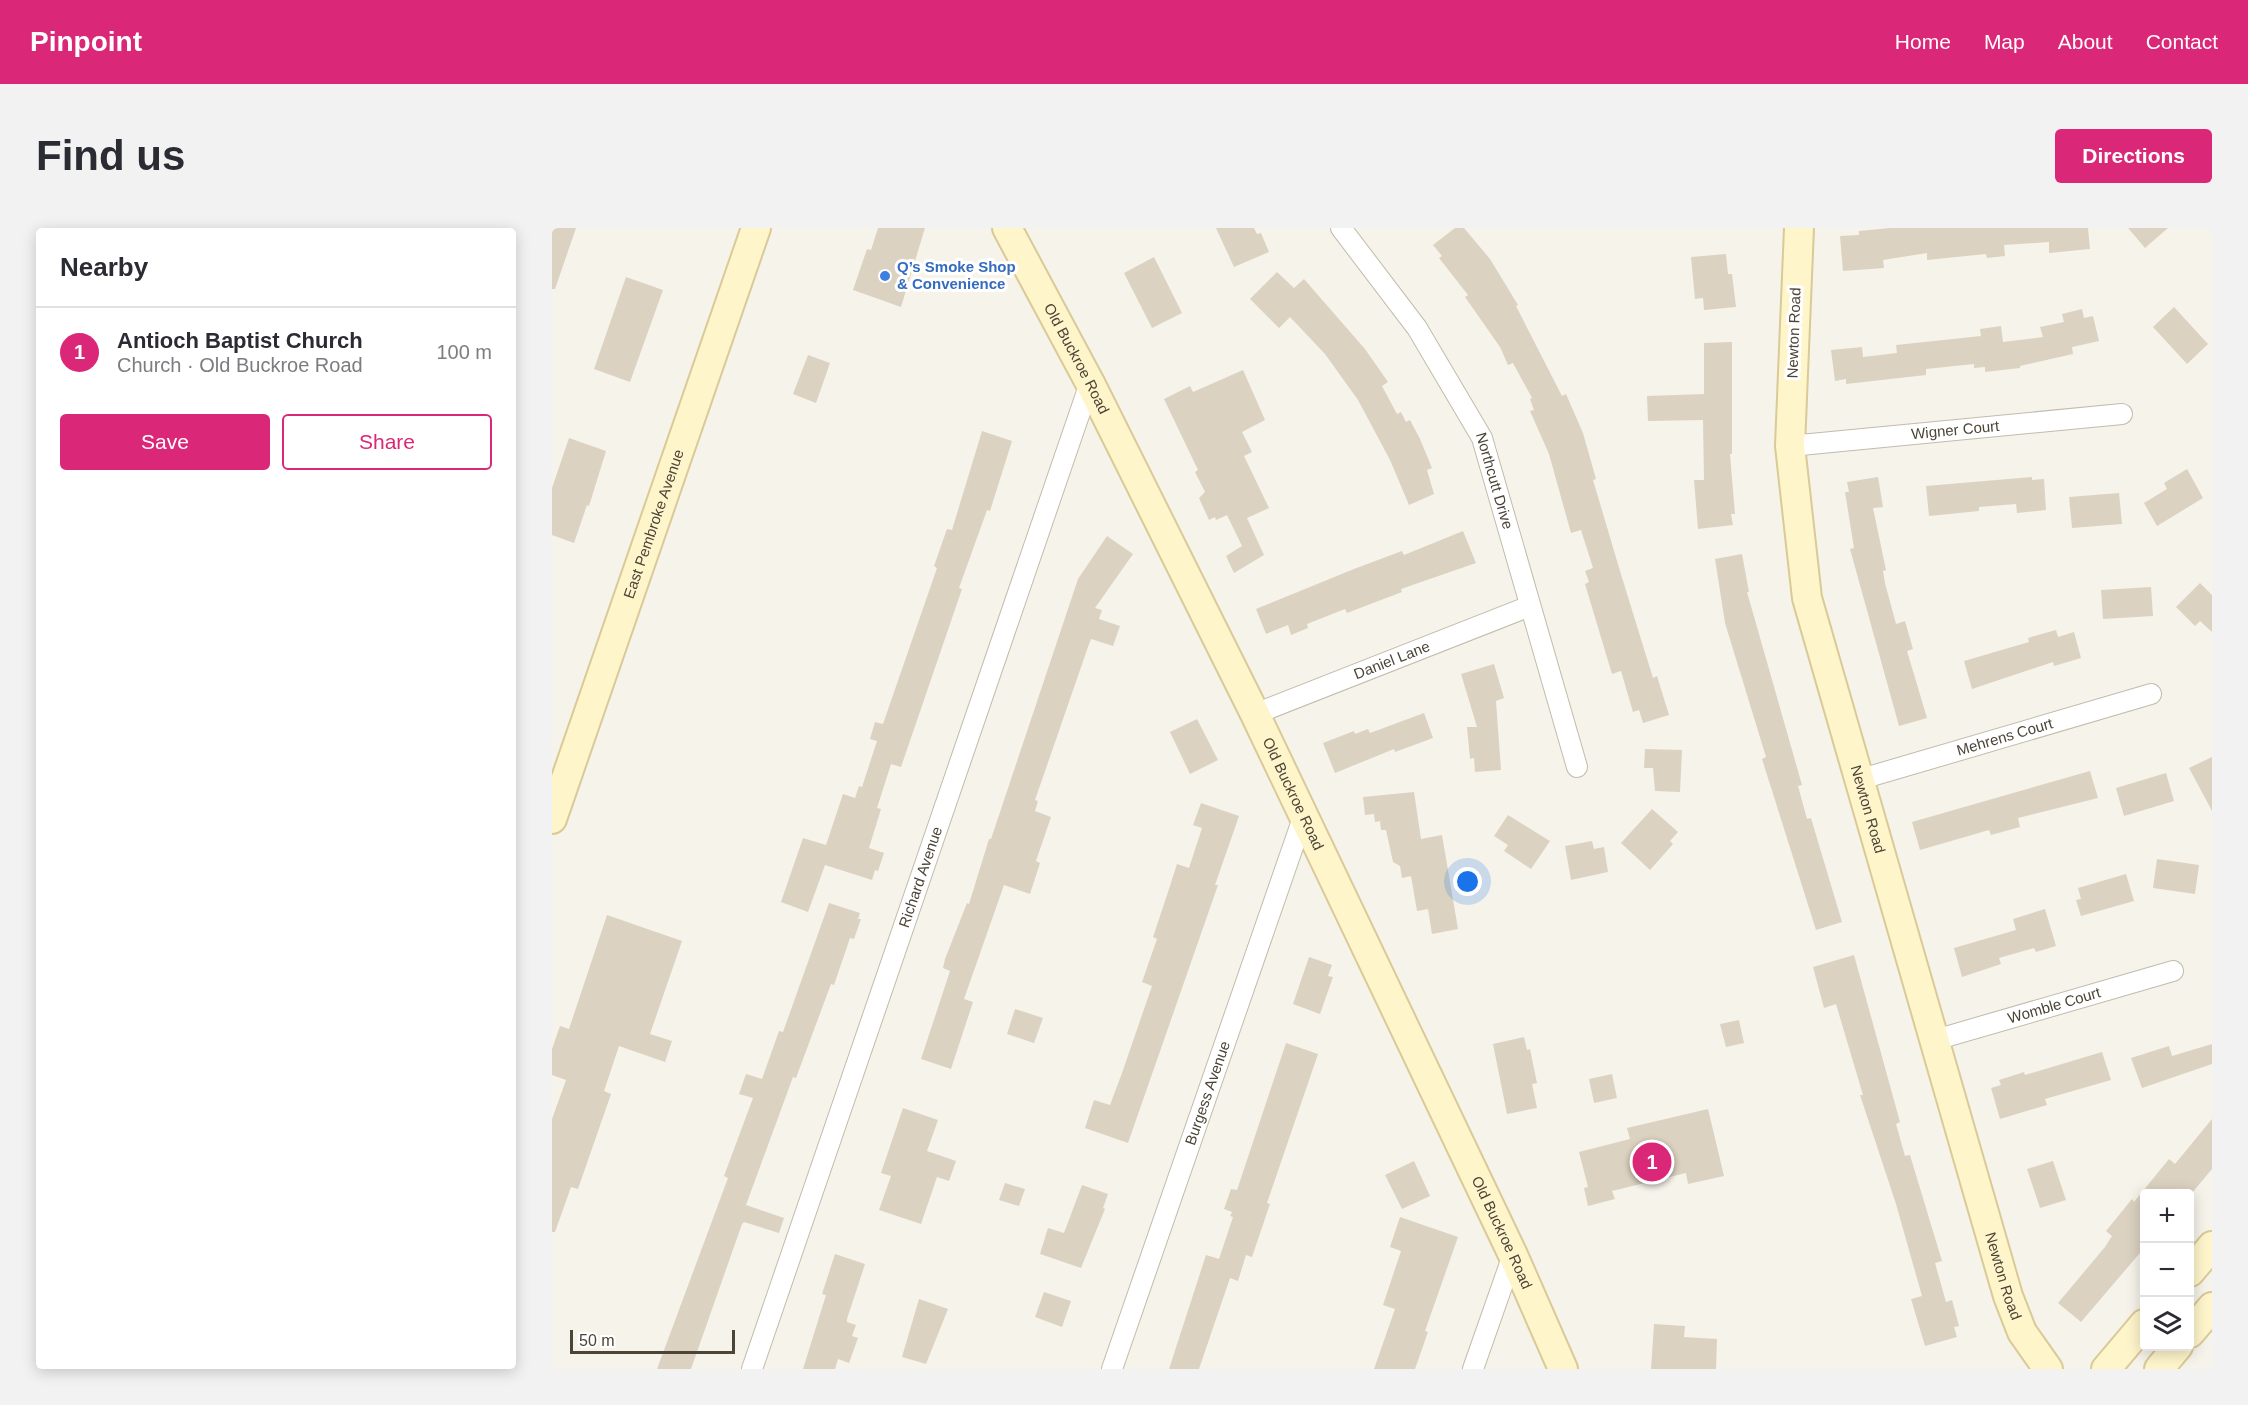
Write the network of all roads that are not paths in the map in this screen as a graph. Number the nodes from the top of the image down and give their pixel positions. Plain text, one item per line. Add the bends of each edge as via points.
1 (756, 228) edge
2 (1007, 228) edge
3 (1341, 228) edge
4 (1799, 228) edge
5 (1090, 383) junction
6 (2122, 414) dead end
7 (1790, 446) junction
8 (1530, 606) junction
9 (2151, 694) dead end
10 (1255, 714) junction
11 (561, 763) edge
12 (1577, 766) dead end
13 (1858, 780) junction
14 (1304, 815) junction
15 (552, 819) edge
16 (2173, 971) dead end
17 (1935, 1040) junction
18 (2212, 1246) edge
19 (1513, 1255) junction
20 (2194, 1267) edge
21 (2212, 1307) edge
22 (2194, 1328) edge
23 (2140, 1330) edge
24 (2174, 1351) edge
25 (752, 1369) edge
26 (1113, 1369) edge
27 (1473, 1369) edge
28 (1563, 1369) edge
29 (2048, 1369) edge
30 (2106, 1369) edge
31 (2158, 1369) edge

1 - 11 main road, East Pembroke Avenue
2 - 5 main road, Old Buckroe Road
3 - 8 street, Northcutt Drive via 1417,328 1482,438
4 - 7 main road, Newton Road
5 - 10 main road, Old Buckroe Road
5 - 25 street, Richard Avenue
6 - 7 street, Wigner Court
7 - 13 main road, Newton Road via 1807,598
8 - 10 street, Daniel Lane
8 - 12 street, Northcutt Drive
9 - 13 street, Mehrens Court
10 - 14 main road, Old Buckroe Road
11 - 15 main road, East Pembroke Avenue
13 - 17 main road, Newton Road
14 - 19 main road, Old Buckroe Road
14 - 26 street, Burgess Avenue
16 - 17 street, Womble Court
17 - 29 main road, Newton Road via 2008,1296 2022,1332
18 - 20 main road
19 - 27 street
19 - 28 main road, Old Buckroe Road
21 - 22 main road
23 - 30 main road
24 - 31 main road

